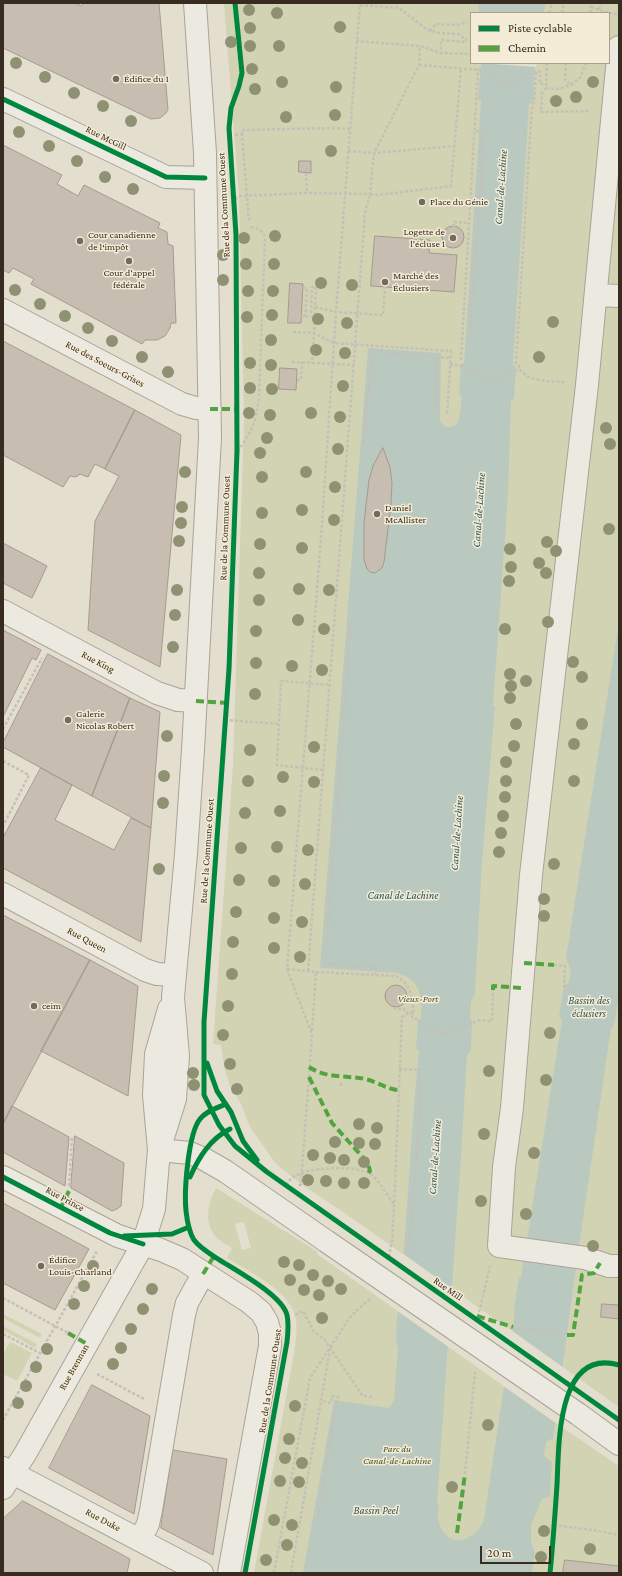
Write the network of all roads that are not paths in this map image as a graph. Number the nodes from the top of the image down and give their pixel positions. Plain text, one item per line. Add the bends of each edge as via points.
1 (195, 3) edge
2 (619, 47) edge
3 (3, 99) edge
4 (205, 178) junction
5 (596, 294) junction
6 (619, 296) edge
7 (3, 310) edge
8 (210, 409) junction
9 (3, 611) edge
10 (196, 701) junction
11 (3, 894) edge
12 (175, 975) junction
13 (159, 1150) junction
14 (3, 1177) edge
15 (143, 1244) junction
16 (619, 1266) edge
17 (203, 1274) junction
18 (619, 1444) edge
19 (6, 1477) edge
20 (140, 1540) junction
21 (202, 1573) edge
22 (229, 1573) edge

1 - 4 street, Rue de la Commune Ouest
2 - 5 street
3 - 4 street, Rue McGill via 166,177
4 - 8 street, Rue de la Commune Ouest
5 - 6 street
5 - 16 street via 531,875 499,1246 585,1258 609,1266
7 - 8 street, Rue des Soeurs-Grises via 182,404
8 - 10 street, Rue de la Commune Ouest
9 - 10 street, Rue King via 156,693 178,700
10 - 12 street, Rue de la Commune Ouest
11 - 12 street, Rue Queen via 145,970
12 - 13 street, Rue de la Commune Ouest via 173,997 178,1056 175,1099
13 - 15 street, Rue de la Commune Ouest via 154,1209
13 - 18 street, bridge via 190,1154 204,1159
14 - 15 street, Rue Prince via 114,1234
15 - 17 street, Rue de la Commune Ouest via 182,1259
15 - 19 street, Rue Brennan
17 - 20 street via 187,1303 184,1315 151,1510 148,1524
17 - 22 street, Rue de la Commune Ouest via 261,1312 270,1333 270,1346
19 - 20 street, Rue Duke
20 - 21 street, Rue Duke

